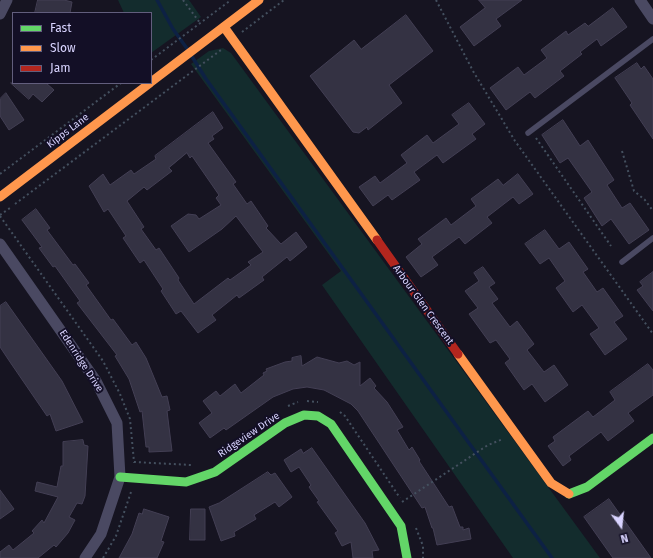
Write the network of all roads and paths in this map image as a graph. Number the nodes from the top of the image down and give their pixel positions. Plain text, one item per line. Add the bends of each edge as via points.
1 (7, 0) edge
2 (183, 0) edge
3 (231, 0) edge
4 (259, 0) edge
5 (284, 0) edge
6 (436, 0) edge
7 (640, 0) edge
8 (0, 14) edge
9 (653, 19) edge
10 (200, 23) junction
11 (224, 27) junction
12 (241, 32) dead end
13 (653, 39) edge
14 (221, 50) dead end
15 (152, 59) edge
16 (152, 81) edge
17 (120, 84) edge
18 (147, 84) edge
19 (528, 133) dead end
20 (535, 137) dead end
21 (622, 151) dead end
22 (0, 174) edge
23 (0, 197) edge
24 (653, 211) edge
25 (0, 216) edge
26 (653, 238) edge
27 (0, 244) edge
28 (611, 246) dead end
29 (622, 262) dead end
30 (653, 326) edge
31 (650, 329) junction
32 (653, 334) edge
33 (324, 403) dead end
34 (334, 409) dead end
35 (282, 410) dead end
36 (516, 434) junction
37 (653, 438) edge
38 (194, 464) dead end
39 (120, 477) junction
40 (132, 489) dead end
41 (402, 502) junction
42 (405, 506) dead end
43 (414, 522) dead end
44 (85, 558) edge
45 (103, 558) edge
46 (407, 558) edge
47 (423, 558) edge

1 - 8 street
2 - 10 path
3 - 10 path
4 - 11 street, Kipps Lane
5 - 12 path
6 - 31 path via 473,71 515,141
7 - 9 street
10 - 15 path
11 - 16 street, Kipps Lane
11 - 36 street, Arbour Glen Crescent
13 - 19 lane
14 - 25 path
17 - 22 path
18 - 23 street, Kipps Lane
20 - 28 path
21 - 24 path via 634,191
25 - 38 path via 103,361 130,419 134,462 187,466
26 - 29 lane
27 - 39 street, Edenridge Drive via 96,381 117,423
30 - 31 path
31 - 32 path
33 - 35 path via 313,400 294,402
34 - 41 path via 345,416
36 - 37 street, Arbour Glen Crescent via 551,483 569,494 587,487
36 - 41 path via 488,445
39 - 44 street, Edenridge Drive via 101,534
39 - 46 street, Ridgeview Drive via 186,482 215,472 285,423 304,415 318,416 331,424 400,526
40 - 45 path via 116,536
41 - 42 path
43 - 47 path via 423,546

